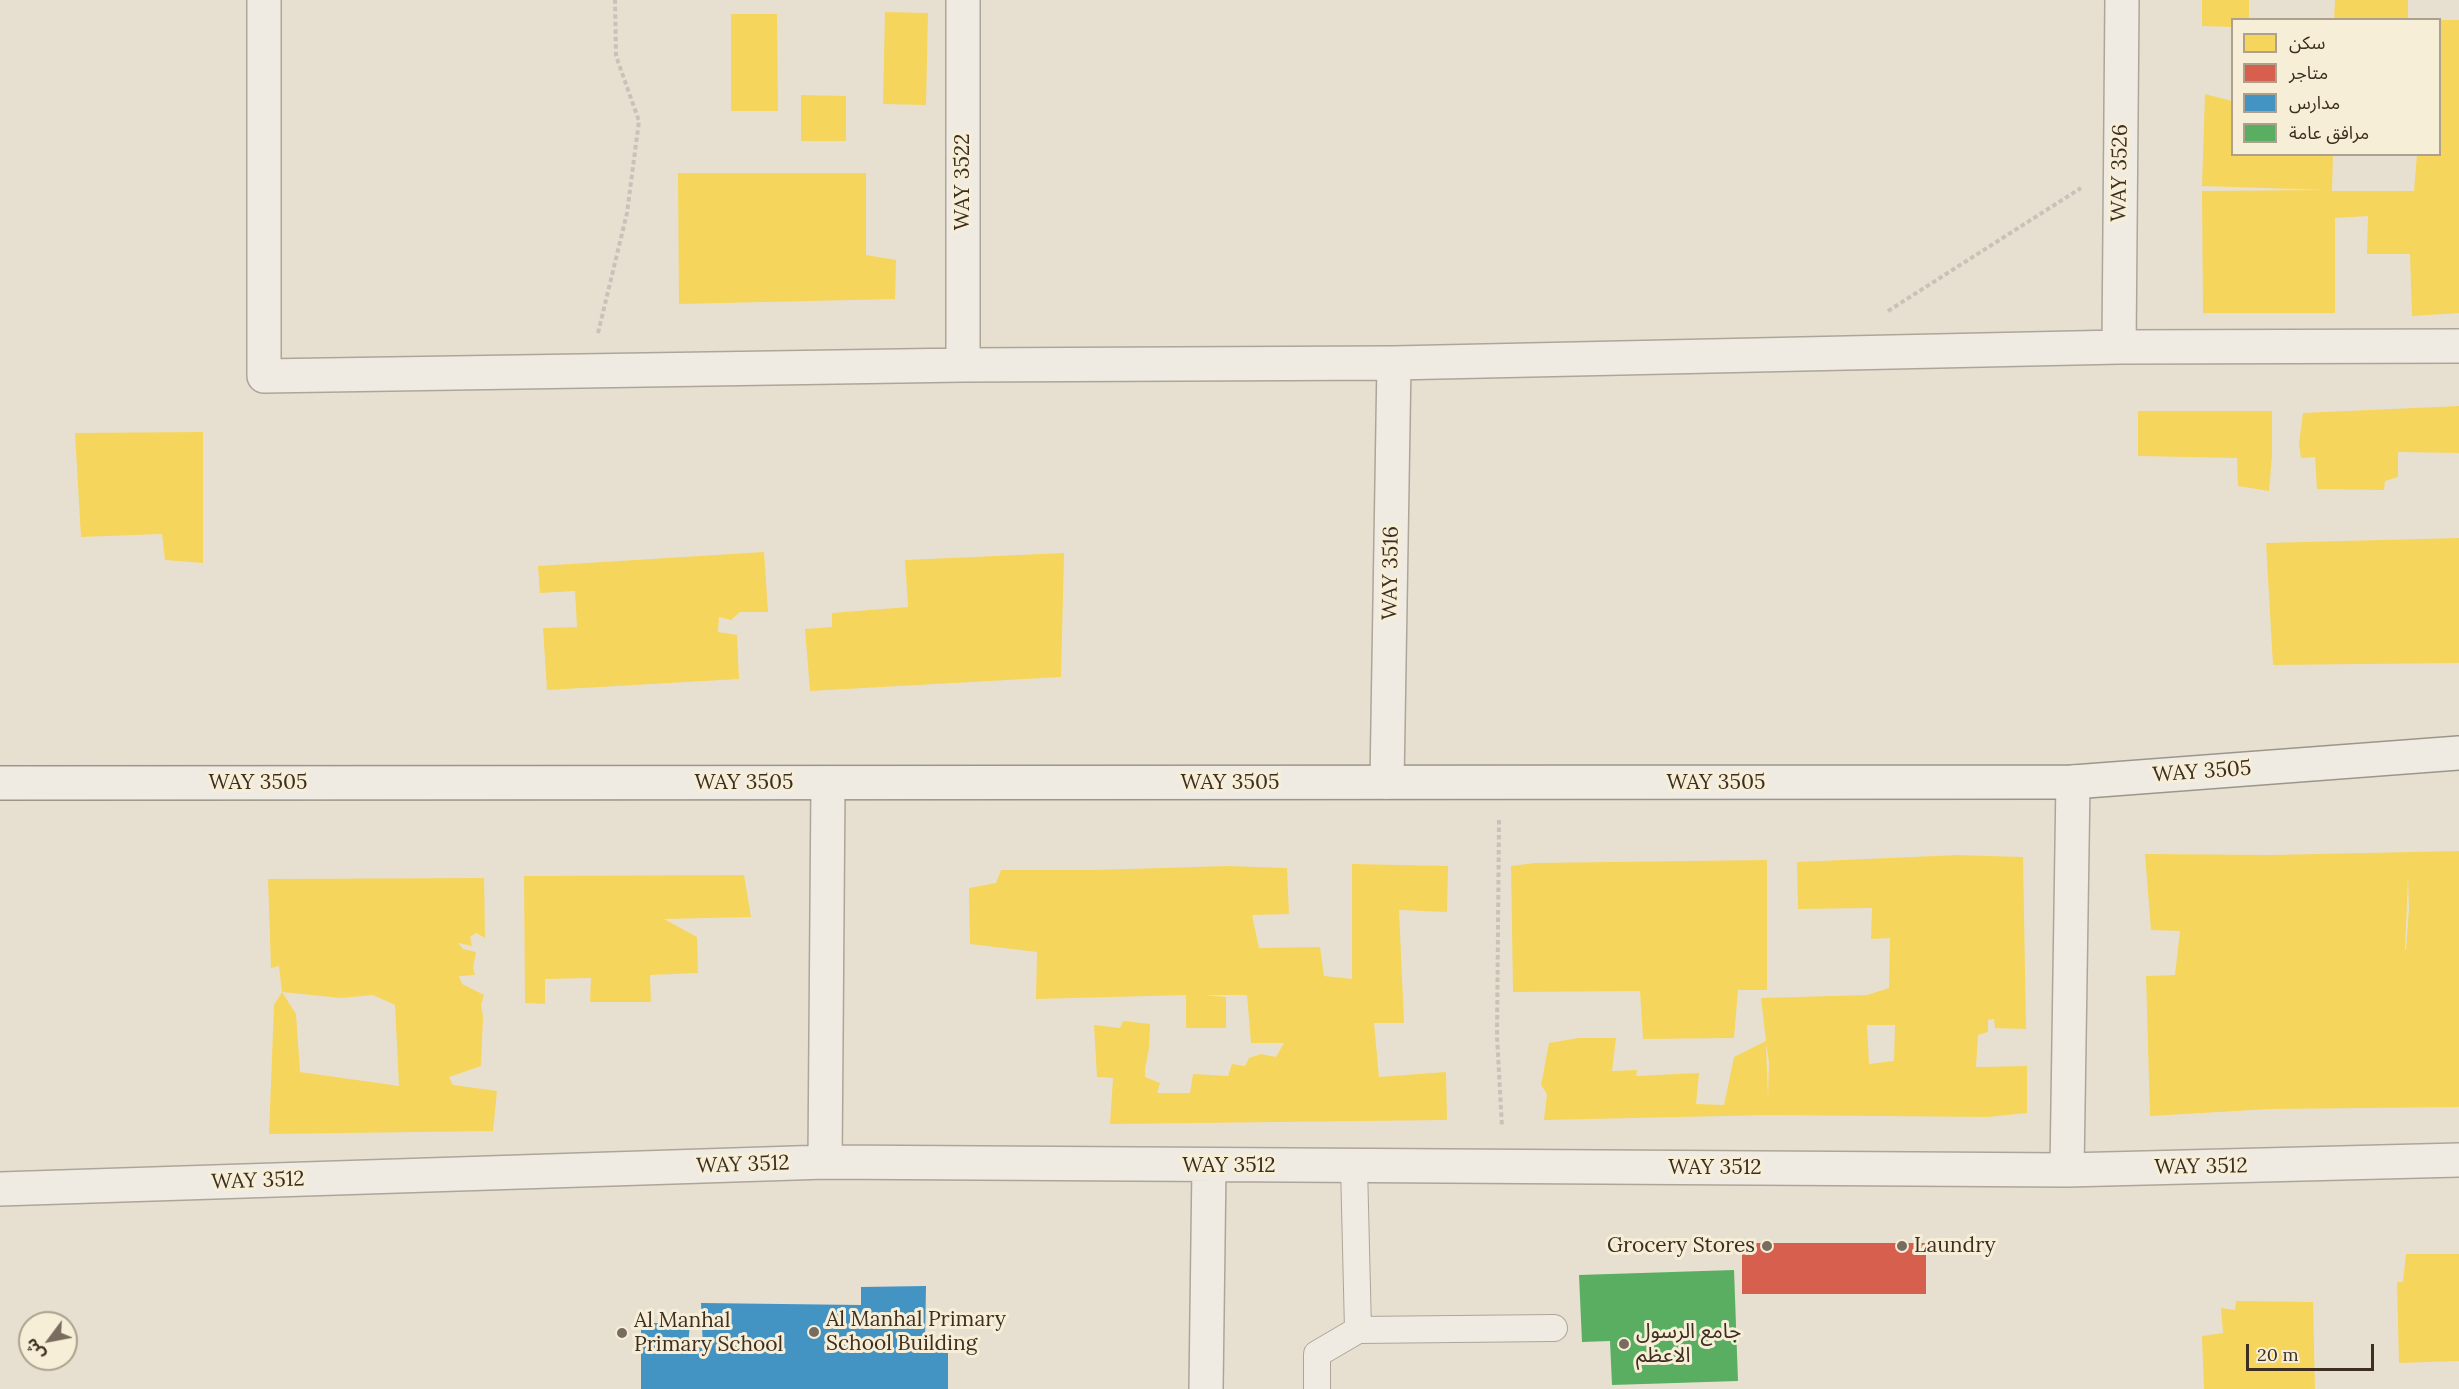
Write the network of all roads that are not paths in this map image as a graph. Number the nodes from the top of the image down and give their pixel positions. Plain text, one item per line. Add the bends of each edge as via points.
1 (264, 0) edge
2 (963, 0) edge
3 (2122, 0) edge
4 (2459, 346) edge
5 (2119, 347) junction
6 (1394, 363) junction
7 (963, 364) junction
8 (2459, 753) edge
9 (1387, 782) junction
10 (2073, 782) junction
11 (0, 783) edge
12 (828, 783) junction
13 (2459, 1160) edge
14 (825, 1162) junction
15 (1209, 1166) junction
16 (1354, 1166) junction
17 (2067, 1170) junction
18 (0, 1189) edge
19 (1554, 1328) dead end
20 (1358, 1330) junction
21 (1206, 1389) edge
22 (1317, 1389) edge

1 - 7 street via 264,376
2 - 7 street, WAY 3522
3 - 5 street, WAY 3526
4 - 5 street
5 - 6 street
6 - 7 street
6 - 9 street, WAY 3516
8 - 10 street, WAY 3505
9 - 10 street, WAY 3505
9 - 12 street, WAY 3505
10 - 17 street
11 - 12 street, WAY 3505
12 - 14 street
13 - 17 street, WAY 3512
14 - 15 street, WAY 3512
14 - 18 street, WAY 3512
15 - 16 street, WAY 3512
15 - 21 street
16 - 17 street, WAY 3512
16 - 20 lane
19 - 20 lane
20 - 22 lane via 1317,1354

